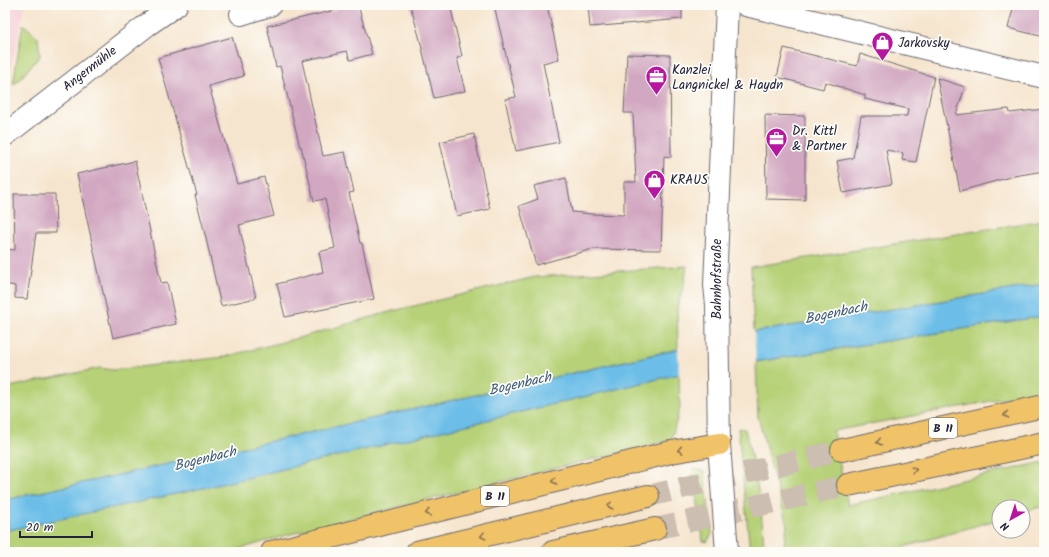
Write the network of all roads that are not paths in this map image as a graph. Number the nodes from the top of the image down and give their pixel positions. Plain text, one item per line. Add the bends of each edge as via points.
1 (176, 5) edge
2 (270, 5) edge
3 (727, 5) edge
4 (746, 5) edge
5 (241, 14) dead end
6 (1044, 77) edge
7 (5, 135) edge
8 (1044, 406) edge
9 (1044, 443) edge
10 (719, 444) junction
11 (842, 450) tunnel mouth
12 (848, 484) tunnel mouth
13 (648, 496) tunnel mouth
14 (655, 528) tunnel mouth
15 (272, 552) edge
16 (417, 552) edge
17 (553, 552) edge
18 (727, 552) edge

1 - 7 street, Angermühle
2 - 5 street
3 - 10 street, Bahnhofstraße via 715,279
4 - 6 street
8 -> 11 highway, B 11
12 -> 9 highway
10 -> 15 highway, B 11 via 671,452
10 - 18 street, Bahnhofstraße
13 -> 16 highway
14 - 17 highway

